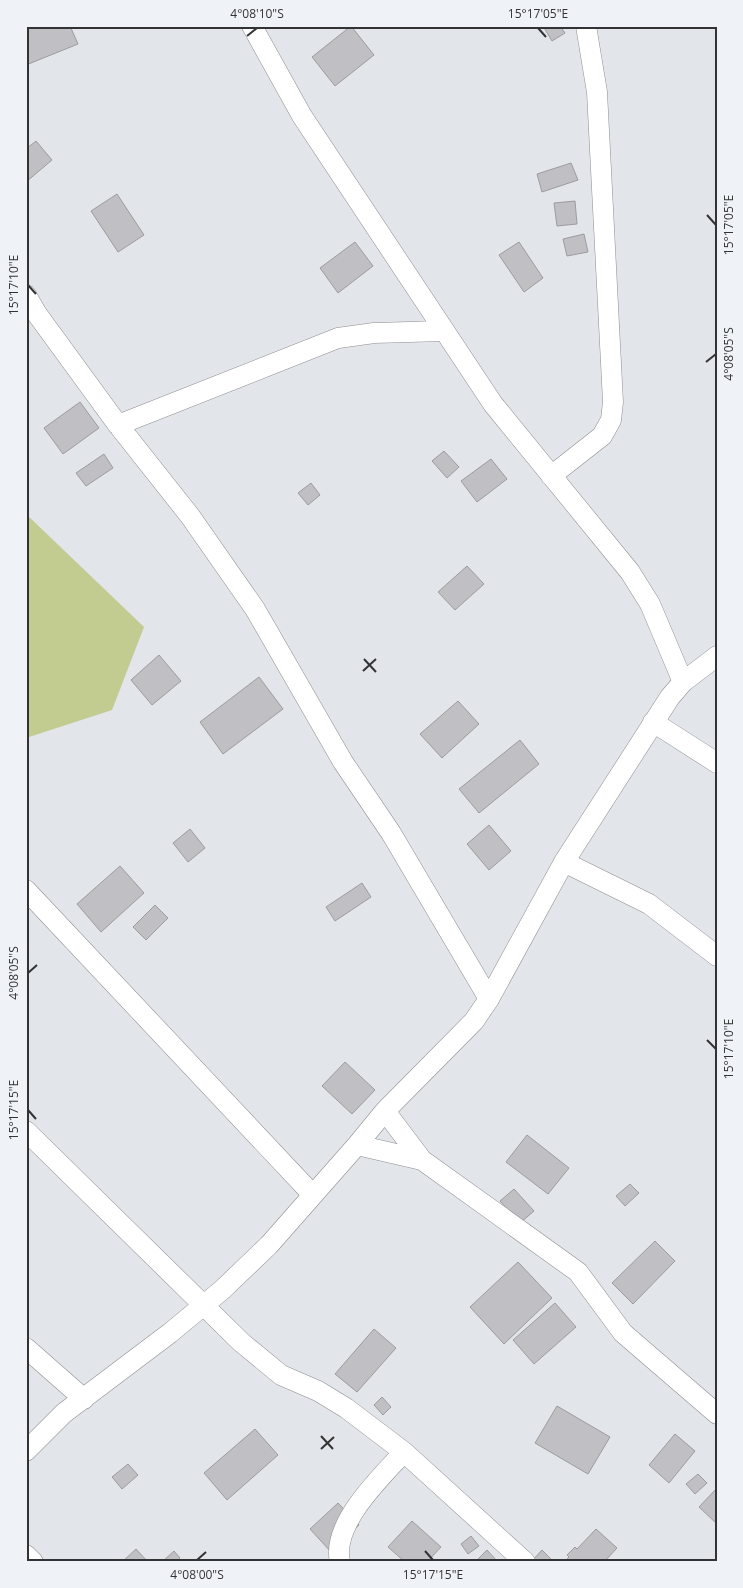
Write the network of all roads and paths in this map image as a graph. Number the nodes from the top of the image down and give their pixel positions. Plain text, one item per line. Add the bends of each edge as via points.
1 (252, 26) edge
2 (586, 26) edge
3 (26, 295) edge
4 (444, 331) junction
5 (118, 425) junction
6 (551, 476) junction
7 (717, 656) edge
8 (683, 682) junction
9 (653, 722) junction
10 (717, 763) edge
11 (564, 862) junction
12 (26, 890) edge
13 (717, 956) edge
14 (489, 999) junction
15 (385, 1111) junction
16 (26, 1131) edge
17 (357, 1145) junction
18 (422, 1160) junction
19 (313, 1195) junction
20 (203, 1307) junction
21 (26, 1348) edge
22 (84, 1399) junction
23 (717, 1414) edge
24 (26, 1451) edge
25 (404, 1452) junction
26 (26, 1555) edge
27 (33, 1562) edge
28 (340, 1562) edge
29 (525, 1562) edge

1 - 4 street via 302,116
2 - 6 street via 597,92 613,402 611,420 602,436
3 - 5 street
4 - 5 street via 374,333 338,338
4 - 6 street via 494,404
5 - 14 street via 190,516 255,609 343,762 391,833
6 - 8 street via 630,572 650,604
7 - 8 street
8 - 9 street
9 - 10 street
9 - 11 street
11 - 13 street via 649,904
11 - 14 street
12 - 19 street
14 - 15 street via 474,1021
15 - 17 street
15 - 18 street
16 - 20 street
17 - 18 street
17 - 19 street
18 - 23 street via 578,1272 623,1333
19 - 20 street via 269,1245
20 - 22 street
20 - 25 street via 282,1375 346,1408
21 - 22 street
22 - 24 street via 64,1413
25 - 28 street via 347,1523 340,1545
25 - 29 street
26 - 27 street

